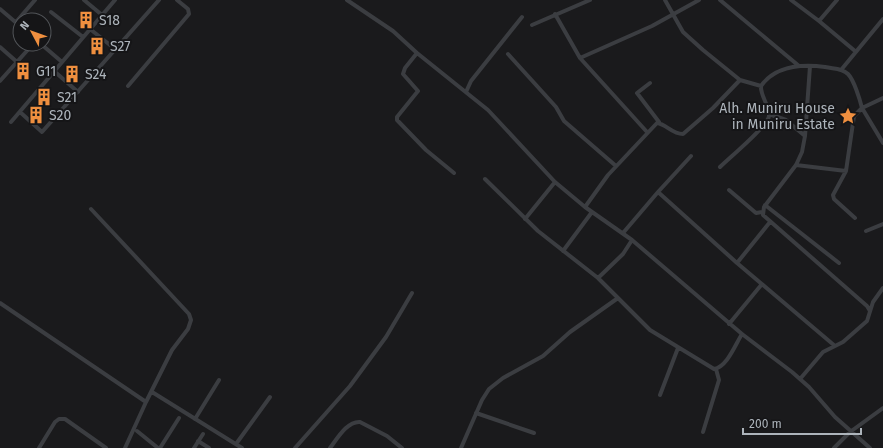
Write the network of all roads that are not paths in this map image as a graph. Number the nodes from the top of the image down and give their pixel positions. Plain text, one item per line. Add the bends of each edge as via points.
1 (36, 0) edge
2 (84, 0) edge
3 (115, 0) edge
4 (159, 0) edge
5 (177, 0) edge
6 (347, 0) edge
7 (590, 0) edge
8 (665, 0) edge
9 (698, 0) edge
10 (720, 0) edge
11 (791, 0) edge
12 (837, 0) edge
13 (0, 9) edge
14 (25, 12) edge
15 (52, 13) edge
16 (555, 14) junction
17 (102, 15) junction
18 (673, 15) junction
19 (522, 17) dead end
20 (12, 19) edge
21 (883, 19) edge
22 (819, 21) junction
23 (532, 25) dead end
24 (90, 29) junction
25 (83, 38) junction
26 (0, 48) edge
27 (115, 49) junction
28 (855, 51) junction
29 (26, 52) edge
30 (50, 52) edge
31 (417, 53) junction
32 (508, 54) dead end
33 (580, 58) junction
34 (17, 62) junction
35 (62, 62) junction
36 (799, 66) junction
37 (810, 66) junction
38 (841, 70) junction
39 (54, 71) junction
40 (740, 80) junction
41 (0, 81) edge
42 (650, 83) dead end
43 (128, 86) dead end
44 (761, 86) junction
45 (78, 92) junction
46 (466, 92) junction
47 (883, 98) edge
48 (862, 108) junction
49 (20, 112) junction
50 (769, 114) junction
51 (10, 122) dead end
52 (659, 122) junction
53 (647, 132) junction
54 (805, 136) junction
55 (883, 143) edge
56 (691, 156) dead end
57 (796, 165) junction
58 (616, 166) junction
59 (720, 167) dead end
60 (846, 171) junction
61 (454, 173) dead end
62 (484, 179) dead end
63 (555, 182) junction
64 (729, 190) dead end
65 (658, 192) junction
66 (765, 204) junction
67 (585, 207) junction
68 (91, 209) dead end
69 (592, 212) junction
70 (762, 212) junction
71 (855, 218) dead end
72 (525, 219) junction
73 (770, 222) junction
74 (883, 224) edge
75 (866, 231) dead end
76 (623, 233) junction
77 (632, 240) junction
78 (563, 251) junction
79 (737, 263) junction
80 (839, 263) dead end
81 (598, 278) junction
82 (762, 284) junction
83 (883, 288) edge
84 (412, 294) dead end
85 (618, 298) junction
86 (0, 303) edge
87 (869, 305) junction
88 (729, 324) junction
89 (742, 334) junction
90 (835, 346) junction
91 (678, 348) junction
92 (716, 369) junction
93 (800, 379) junction
94 (219, 380) dead end
95 (152, 392) junction
96 (660, 395) dead end
97 (270, 397) dead end
98 (146, 402) junction
99 (883, 408) edge
100 (476, 413) junction
101 (179, 418) dead end
102 (195, 419) junction
103 (137, 431) dead end
104 (703, 432) dead end
105 (850, 432) junction
106 (534, 433) dead end
107 (204, 434) dead end
108 (198, 441) junction
109 (236, 444) junction
110 (41, 447) edge
111 (106, 448) edge
112 (125, 448) edge
113 (159, 448) edge
114 (194, 448) edge
115 (209, 448) edge
116 (242, 448) edge
117 (296, 448) edge
118 (330, 448) edge
119 (402, 448) edge
120 (461, 448) edge
121 (834, 448) edge
122 (870, 448) edge

1 - 14 street
2 - 17 street
3 - 17 street
4 - 27 street
5 - 43 street via 188,9 189,14
6 - 31 street via 393,31
7 - 16 street
8 - 18 street
9 - 18 street
10 - 36 street
11 - 22 street
12 - 22 street
13 - 20 street
15 - 25 street
16 - 23 street
16 - 33 street
17 - 24 street
18 - 33 street
18 - 40 street via 683,32
19 - 46 street via 471,81
21 - 28 street
22 - 28 street
24 - 25 street
24 - 27 street
25 - 35 street
26 - 34 street
27 - 45 street
28 - 38 street
29 - 34 street
30 - 35 street
31 - 46 street
31 - 61 street via 404,68 403,74 418,91 396,117 426,150
32 - 58 street via 556,107 564,121
33 - 53 street
34 - 41 street
35 - 39 street
36 - 37 street
36 - 44 street via 778,72
37 - 38 street
37 - 54 street
38 - 48 street via 850,76
39 - 45 street
39 - 49 street
40 - 44 street
40 - 52 street via 714,108 683,134 678,134
42 - 52 street via 636,93
44 - 50 street
45 - 49 street via 42,132
46 - 63 street via 488,110
47 - 48 street
48 - 55 street
48 - 60 street via 854,116
49 - 51 street
50 - 54 street via 786,120
50 - 59 street via 764,126
52 - 53 street
53 - 58 street
54 - 57 street
56 - 65 street
57 - 60 street
57 - 66 street
58 - 67 street
60 - 71 street via 833,195
62 - 72 street
63 - 67 street
63 - 72 street
64 - 70 street via 756,213
65 - 76 street
65 - 79 street
66 - 70 street
66 - 80 street
67 - 69 street
68 - 95 street via 189,314 190,325 169,356
69 - 76 street
69 - 78 street
70 - 73 street
72 - 78 street
73 - 79 street
73 - 87 street
74 - 75 street
76 - 77 street
77 - 81 street via 623,254
77 - 88 street
78 - 81 street
79 - 82 street
81 - 85 street
82 - 88 street
82 - 90 street
83 - 87 street
84 - 117 street via 350,386
85 - 91 street via 650,330
85 - 100 street via 570,332 543,356 494,384
86 - 98 street
87 - 90 street via 869,318 855,333
88 - 89 street
89 - 92 street via 724,363
89 - 93 street
90 - 93 street via 823,352
91 - 92 street via 711,369
91 - 96 street
92 - 104 street via 719,380
93 - 105 street
94 - 102 street
95 - 98 street
95 - 102 street
97 - 109 street
98 - 112 street
99 - 105 street
100 - 106 street
100 - 120 street
101 - 113 street
102 - 109 street
103 - 113 street
105 - 121 street
105 - 122 street
107 - 108 street
108 - 114 street
108 - 115 street
109 - 116 street
110 - 111 street via 55,422 65,419
118 - 119 street via 355,422 360,422 387,436

